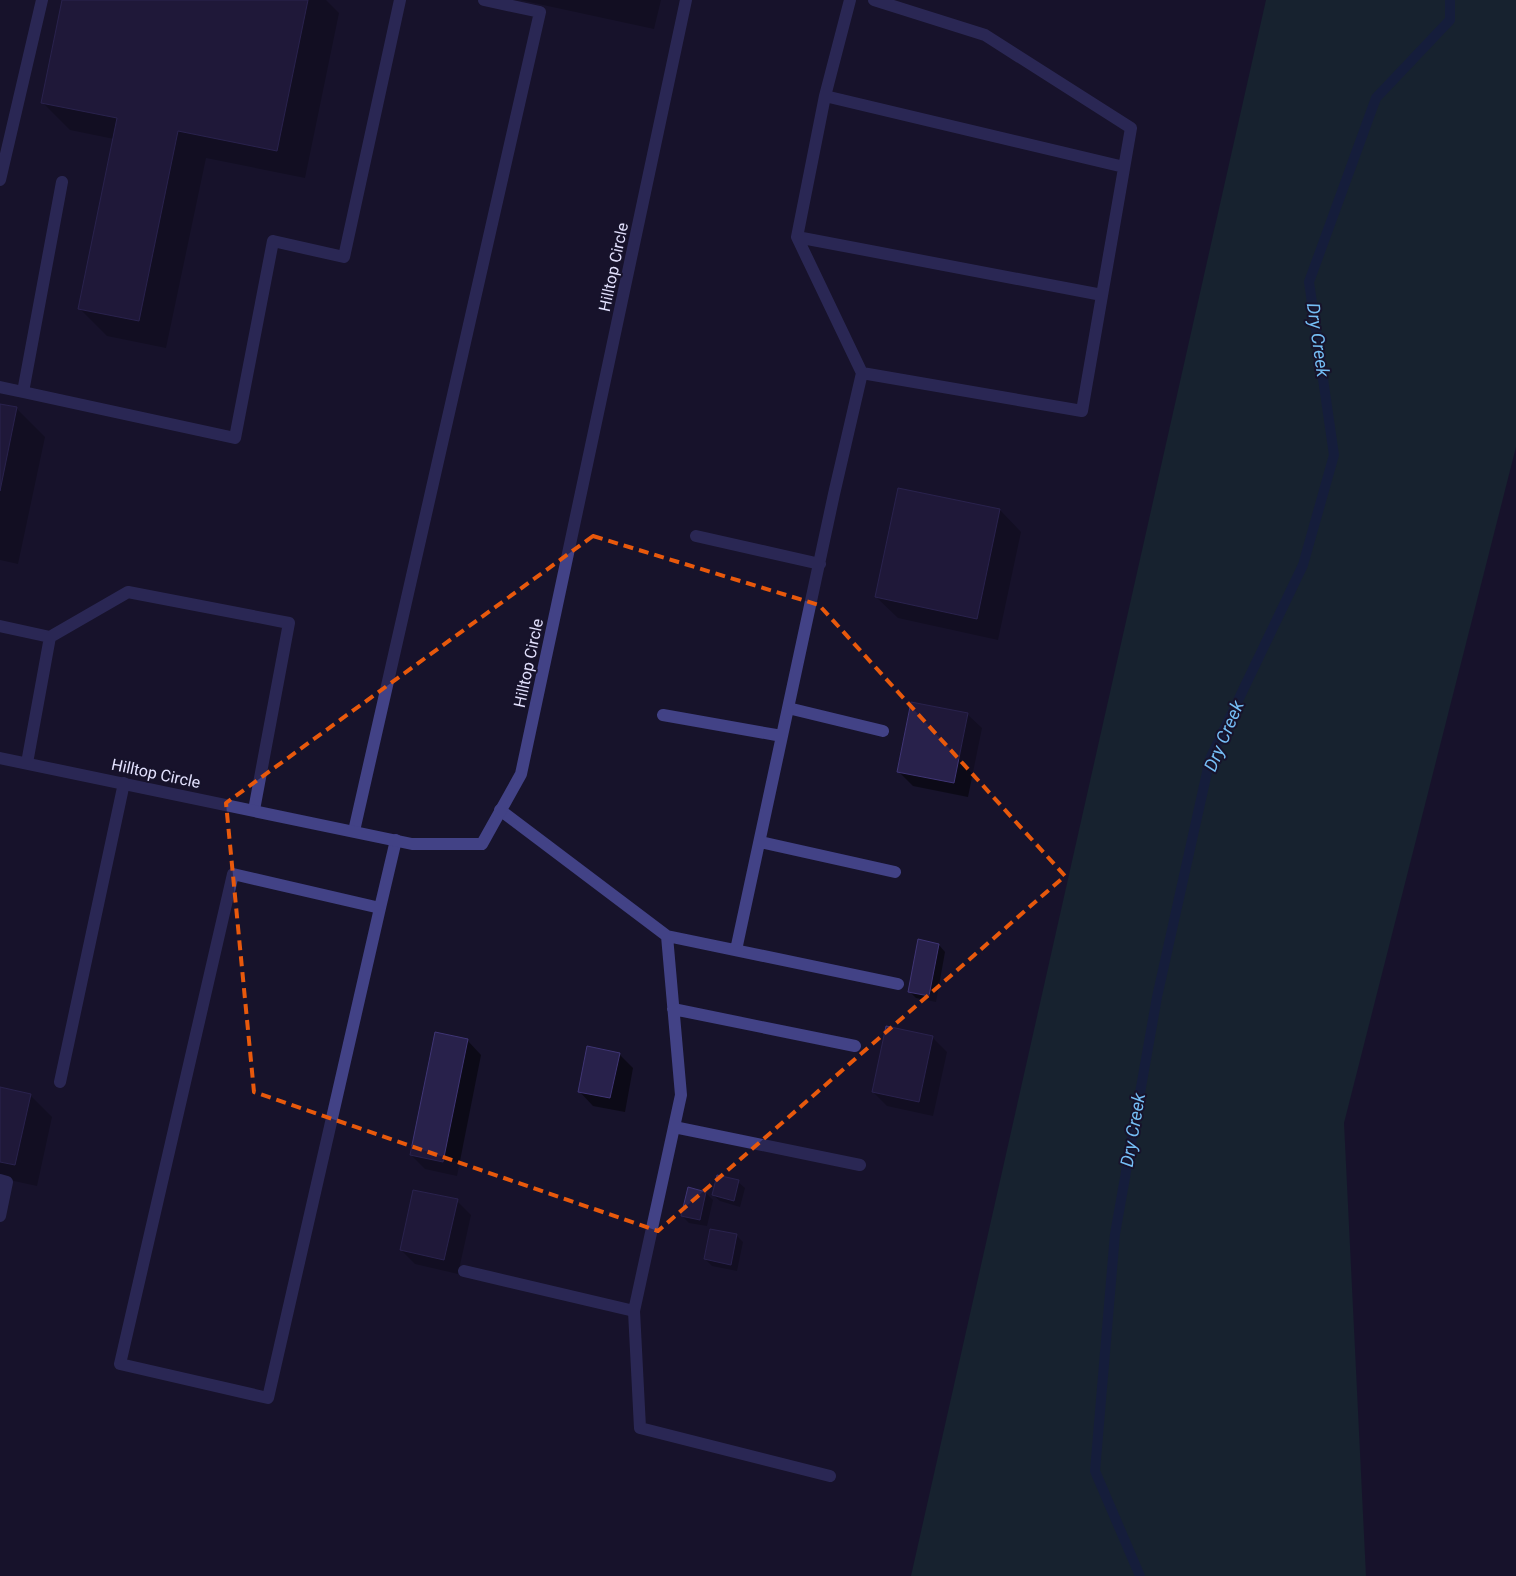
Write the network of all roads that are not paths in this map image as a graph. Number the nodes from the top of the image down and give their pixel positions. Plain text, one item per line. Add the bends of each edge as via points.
1 (42, 0) edge
2 (400, 0) edge
3 (484, 0) edge
4 (686, 0) edge
5 (850, 0) edge
6 (874, 0) edge
7 (825, 96) junction
8 (1124, 167) junction
9 (0, 180) edge
10 (62, 182) dead end
11 (797, 237) junction
12 (1102, 295) junction
13 (862, 373) junction
14 (0, 387) edge
15 (24, 392) junction
16 (696, 536) dead end
17 (820, 564) junction
18 (0, 626) edge
19 (50, 637) junction
20 (788, 708) junction
21 (663, 715) dead end
22 (883, 731) dead end
23 (782, 736) junction
24 (0, 758) edge
25 (27, 763) junction
26 (124, 783) junction
27 (254, 810) junction
28 (500, 810) junction
29 (354, 831) junction
30 (396, 840) junction
31 (760, 842) junction
32 (895, 872) dead end
33 (380, 908) junction
34 (667, 936) junction
35 (736, 950) junction
36 (898, 984) dead end
37 (673, 1008) junction
38 (855, 1046) dead end
39 (60, 1082) dead end
40 (674, 1127) junction
41 (860, 1165) dead end
42 (0, 1180) edge
43 (0, 1216) edge
44 (464, 1271) dead end
45 (634, 1311) junction
46 (830, 1476) dead end

1 - 9 street
2 - 15 street via 344,257 273,241 235,438
3 - 29 street via 540,12
4 - 28 street, Hilltop Circle via 521,774
5 - 7 street
6 - 8 street via 985,35 1131,128
7 - 8 street
7 - 11 street
8 - 12 street
10 - 15 street
11 - 12 street
11 - 13 street
12 - 13 street via 1082,411
13 - 17 street
14 - 15 street
16 - 17 street
17 - 20 street
18 - 19 street
19 - 25 street
19 - 27 street via 128,592 289,622
20 - 22 street
20 - 23 street
21 - 23 street
23 - 31 street
24 - 25 street, Hilltop Circle
25 - 26 street, Hilltop Circle
26 - 27 street, Hilltop Circle
26 - 39 street
27 - 29 street, Hilltop Circle
28 - 30 street, Hilltop Circle via 482,844 412,844
28 - 34 street
29 - 30 street, Hilltop Circle
30 - 33 street
31 - 32 street
31 - 35 street
33 - 33 street via 268,1398 120,1364 232,874
34 - 35 street
34 - 37 street
35 - 36 street
37 - 38 street
37 - 40 street via 681,1095
40 - 41 street
40 - 45 street
42 - 43 street via 7,1182
44 - 45 street
45 - 46 street via 640,1428

